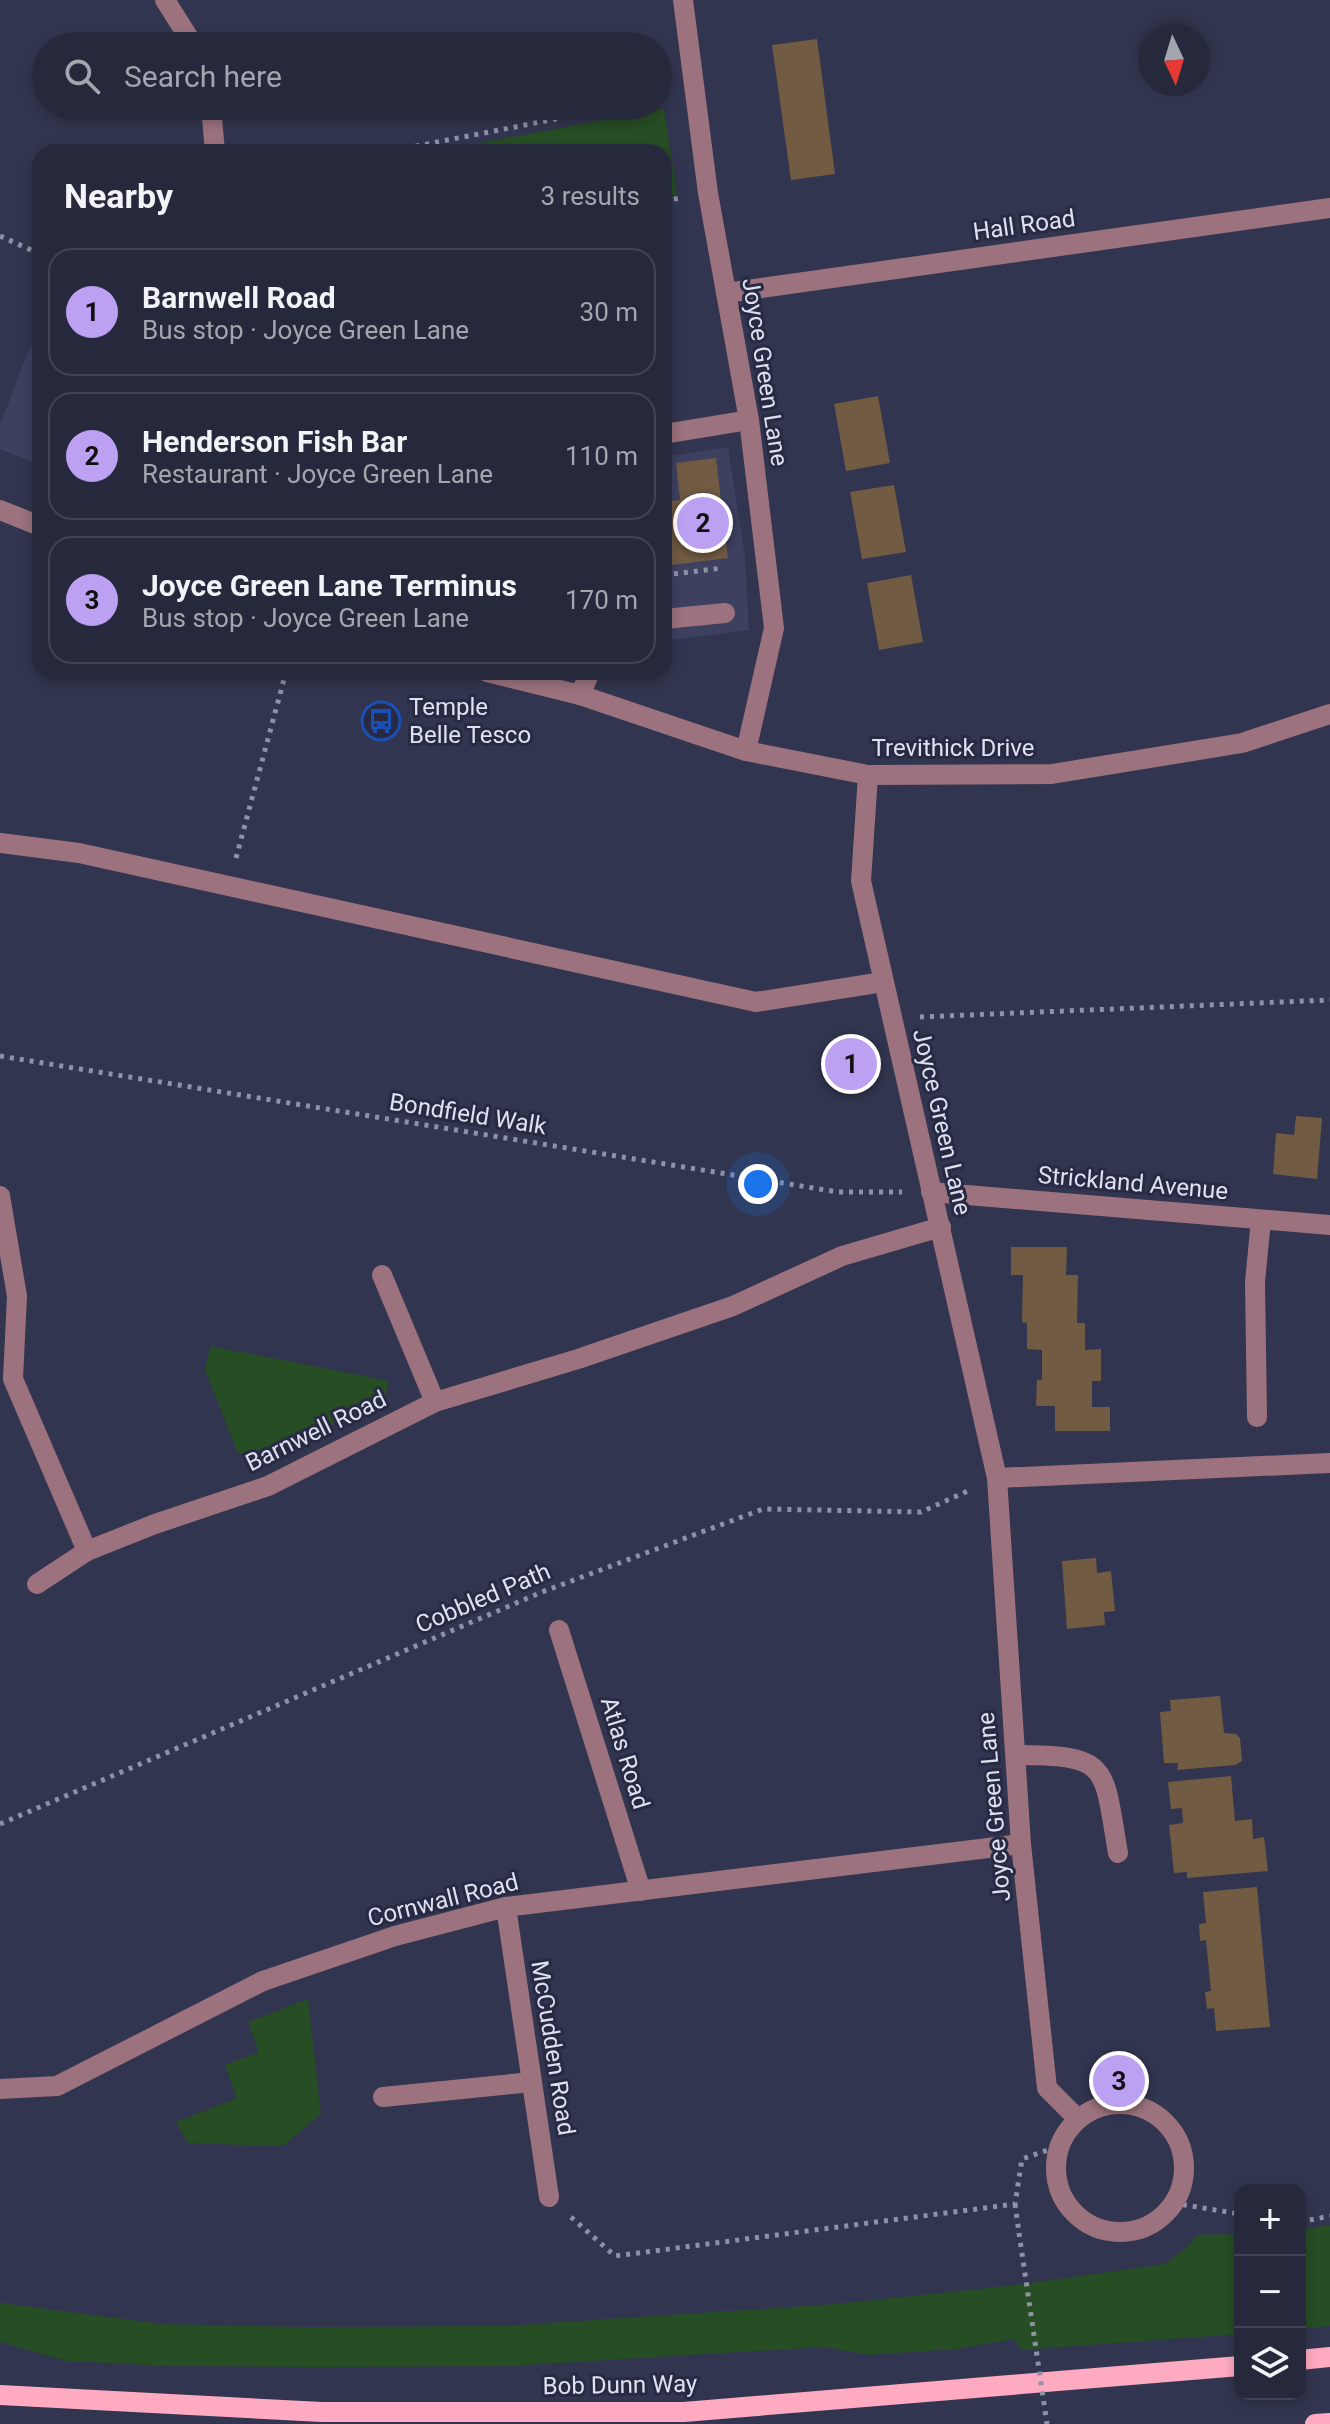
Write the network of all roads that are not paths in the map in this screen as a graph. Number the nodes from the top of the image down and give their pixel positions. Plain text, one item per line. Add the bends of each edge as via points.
1 (165, 0) edge
2 (683, 0) edge
3 (185, 32) edge
4 (212, 120) edge
5 (214, 144) edge
6 (1330, 208) edge
7 (726, 293) junction
8 (749, 420) junction
9 (672, 433) edge
10 (0, 510) edge
11 (32, 523) edge
12 (725, 613) dead end
13 (672, 618) edge
14 (519, 680) edge
15 (587, 680) edge
16 (580, 695) junction
17 (1330, 714) edge
18 (746, 751) junction
19 (868, 775) junction
20 (0, 843) edge
21 (883, 982) junction
22 (931, 1192) junction
23 (0, 1196) edge
24 (1261, 1220) junction
25 (1330, 1225) edge
26 (941, 1227) junction
27 (382, 1275) dead end
28 (435, 1402) junction
29 (1257, 1417) dead end
30 (1330, 1463) edge
31 (997, 1478) junction
32 (87, 1551) junction
33 (37, 1584) dead end
34 (559, 1630) dead end
35 (1016, 1755) junction
36 (1021, 1844) junction
37 (1118, 1853) dead end
38 (641, 1891) junction
39 (506, 1907) junction
40 (532, 2082) junction
41 (0, 2089) edge
42 (383, 2097) dead end
43 (1078, 2119) junction
44 (549, 2197) road end
45 (1330, 2357) edge
46 (1306, 2359) edge
47 (1234, 2366) edge
48 (0, 2395) edge
49 (1330, 2423) edge
50 (1315, 2424) edge

1 - 3 street
2 - 7 street, Joyce Green Lane
4 - 5 street
6 - 7 street, Hall Road
7 - 8 street, Joyce Green Lane
8 - 9 street
8 - 18 street, Joyce Green Lane via 774,628
10 - 11 street
12 - 13 street
14 - 16 street, Trevithick Drive
15 - 16 street
16 - 18 street, Trevithick Drive
17 - 19 street, Trevithick Drive via 1242,743 1052,774
18 - 19 street, Trevithick Drive
19 - 21 street, Joyce Green Lane via 861,881
20 - 21 street via 79,853 756,1002
21 - 22 street, Joyce Green Lane
22 - 24 street, Strickland Avenue
22 - 26 street, Joyce Green Lane
23 - 32 street via 17,1296 13,1379
24 - 25 street, Strickland Avenue
24 - 29 street via 1255,1282
26 - 28 street, Barnwell Road via 842,1256 705,1316
26 - 31 street, Joyce Green Lane
27 - 28 street
28 - 32 street, Barnwell Road via 277,1482
30 - 31 street
31 - 35 street, Joyce Green Lane
32 - 33 street, Barnwell Road
34 - 38 street, Atlas Road
35 - 36 street, Joyce Green Lane
35 - 37 street via 1060,1755 1098,1769
36 - 38 street, Cornwall Road
36 - 43 street, Joyce Green Lane via 1047,2088
38 - 39 street, Cornwall Road
39 - 40 street, McCudden Road
39 - 41 street, Cornwall Road via 395,1936 263,1981 57,2086
40 - 42 street
40 - 44 street, McCudden Road
43 - 43 street via 1098,2107 1120,2103 1152,2112 1169,2127 1181,2149 1184,2172 1173,2203 1158,2220 1119,2232 1098,2229 1079,2218 1061,2196 1056,2175 1059,2146
45 - 46 main road
47 - 48 main road, Bob Dunn Way via 684,2412 322,2412
49 - 50 main road

